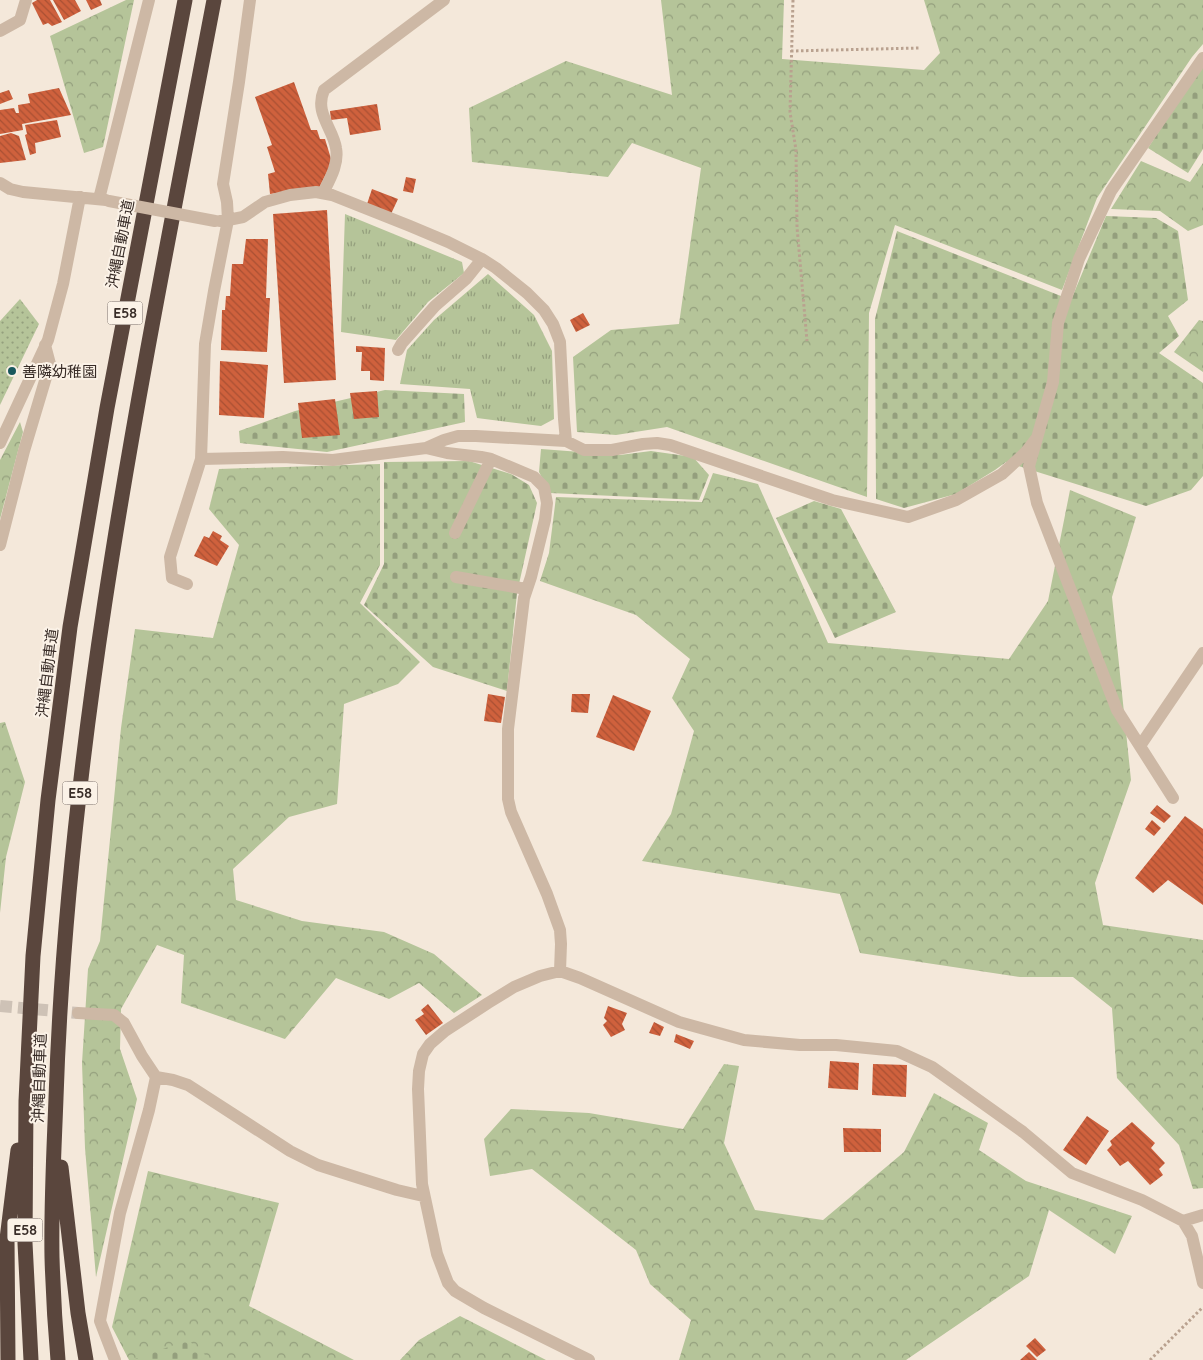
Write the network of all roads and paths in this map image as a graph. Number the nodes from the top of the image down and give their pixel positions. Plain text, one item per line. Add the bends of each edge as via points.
1 (26, 0) edge
2 (149, 0) edge
3 (185, 0) edge
4 (214, 0) edge
5 (250, 0) edge
6 (444, 0) edge
7 (793, 0) edge
8 (0, 32) edge
9 (919, 48) dead end
10 (791, 50) junction
11 (1203, 58) edge
12 (0, 183) edge
13 (324, 193) junction
14 (80, 197) junction
15 (104, 200) junction
16 (228, 220) junction
17 (482, 259) junction
18 (807, 341) dead end
19 (45, 345) junction
20 (398, 350) dead end
21 (1036, 439) junction
22 (566, 441) junction
23 (0, 443) edge
24 (426, 448) junction
25 (491, 459) junction
26 (201, 460) junction
27 (455, 533) dead end
28 (0, 545) edge
29 (456, 577) dead end
30 (188, 584) dead end
31 (526, 589) junction
32 (1203, 653) edge
33 (1140, 746) junction
34 (1173, 798) dead end
35 (560, 971) junction
36 (78, 1012) tunnel mouth
37 (156, 1077) junction
38 (26, 1101) junction
39 (55, 1121) junction
40 (423, 1196) junction
41 (1203, 1215) edge
42 (1183, 1221) junction
43 (1203, 1283) edge
44 (1203, 1307) edge
45 (8, 1360) edge
46 (31, 1360) edge
47 (58, 1360) edge
48 (86, 1360) edge
49 (115, 1360) edge
50 (589, 1360) edge
51 (1150, 1360) edge

1 - 8 street via 20,20
2 - 15 street
3 - 38 highway, 沖縄自動車道 / E58 via 107,408 70,627 34,946
4 - 39 highway, 沖縄自動車道 / E58 via 134,428 90,702 61,990
5 - 16 street via 223,184
6 - 13 street via 324,90 323,114 336,147 336,164
7 - 10 path
9 - 10 path
10 - 18 path via 790,112 796,150 797,227
11 - 21 street via 1111,191 1079,259 1058,324 1053,382
12 - 14 street via 23,192
13 - 16 street via 299,194 265,202 243,217
13 - 17 street via 410,226
14 - 15 street
14 - 19 street via 63,284
15 - 16 street, bridge via 215,221
16 - 26 street via 205,344
17 - 20 street via 466,279 429,312
17 - 22 street via 527,293 544,310 552,324 560,342
19 - 23 street
19 - 28 street via 50,364
21 - 22 street via 1002,474 956,500 908,517 832,500 670,445 657,443 612,450 584,450
21 - 33 street via 1029,466 1036,502 1117,710
22 - 24 street via 458,436
24 - 25 street
24 - 26 street via 333,460 283,457
25 - 27 street
25 - 31 street via 534,477 544,487 547,503 545,520
26 - 30 street via 170,557 172,578
29 - 31 street
31 - 35 street via 508,729 508,799 560,930
32 - 33 street
33 - 34 street
35 - 40 street via 514,987 430,1044 419,1071 418,1089
35 - 42 street via 680,1022 744,1040 897,1051 932,1067 1023,1132 1072,1173 1142,1200
36 - 37 street via 114,1015 124,1023
37 - 40 street via 188,1085 290,1151 318,1165
37 - 49 street via 120,1213 100,1321
38 - 45 highway via 7,1239
38 - 46 highway, 沖縄自動車道 / E58 via 25,1244
39 - 47 highway, 沖縄自動車道 / E58 via 52,1258
39 - 48 highway
40 - 50 street via 437,1254 448,1283 455,1291
41 - 42 street
42 - 43 street via 1192,1236
44 - 51 path

